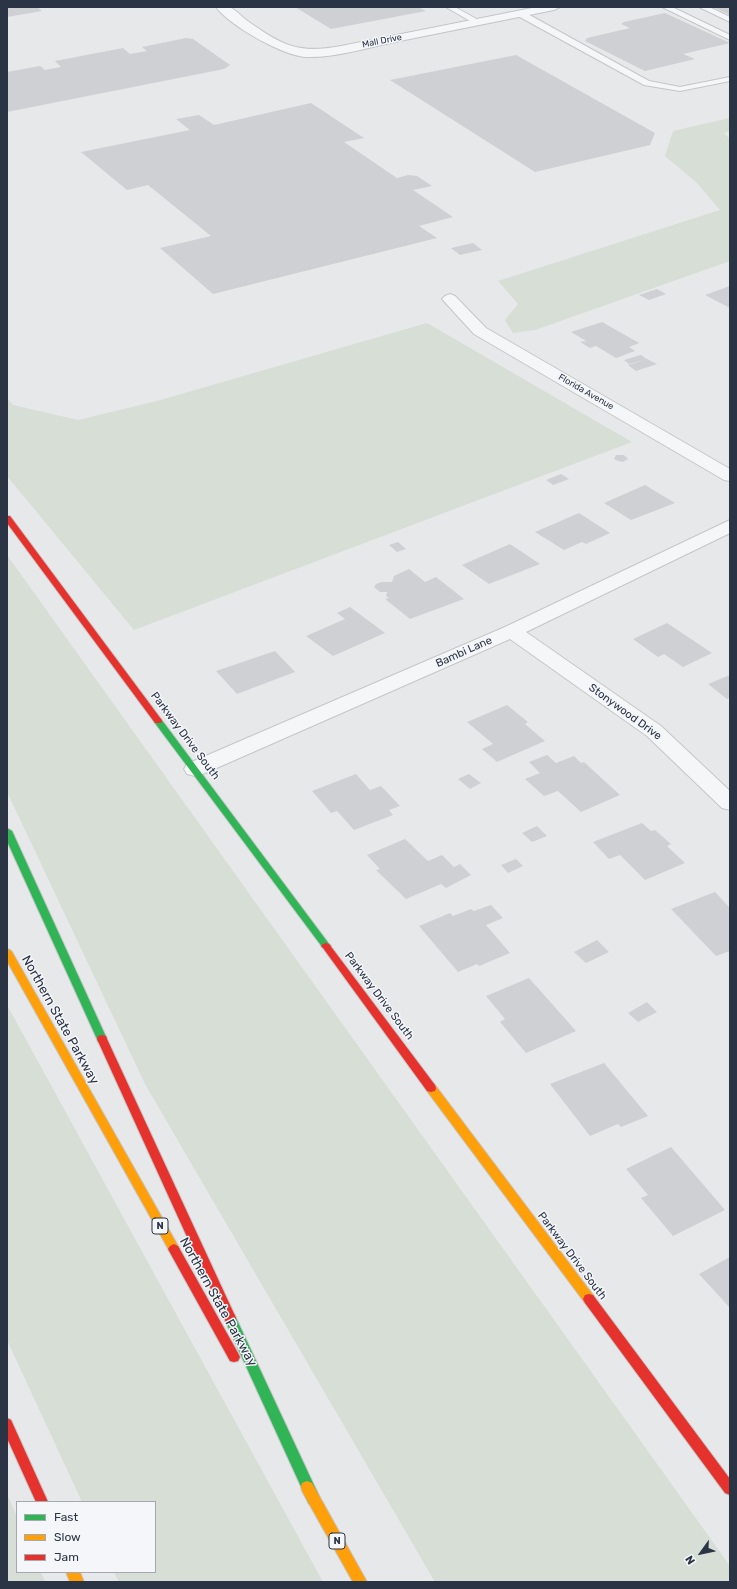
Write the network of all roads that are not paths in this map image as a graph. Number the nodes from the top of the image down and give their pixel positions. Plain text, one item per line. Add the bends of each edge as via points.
1 (222, 7) edge
2 (450, 7) edge
3 (554, 7) edge
4 (666, 7) edge
5 (703, 7) edge
6 (521, 14) junction
7 (730, 20) edge
8 (478, 22) junction
9 (730, 38) edge
10 (730, 79) edge
11 (450, 299) dead end
12 (730, 476) edge
13 (7, 518) edge
14 (730, 526) edge
15 (512, 631) junction
16 (195, 768) junction
17 (730, 803) edge
18 (7, 831) edge
19 (7, 952) edge
20 (240, 1368) dead end
21 (256, 1396) dead end
22 (7, 1424) edge
23 (730, 1489) edge
24 (314, 1500) junction
25 (42, 1501) edge
26 (360, 1582) edge

1 - 8 street, Mall Drive via 230,15 276,43 303,53 322,52
2 - 8 lane
3 - 6 street, Mall Drive
4 - 9 lane
5 - 7 lane
6 - 8 street, Mall Drive
6 - 10 lane via 647,83 680,89
11 - 12 street, Florida Avenue via 480,331
13 - 16 main road, Parkway Drive South
14 - 15 street, Bambi Lane
15 - 16 street, Bambi Lane
15 - 17 street, Stonywood Drive via 654,731
16 - 23 main road, Parkway Drive South
18 - 24 main road
19 - 20 main road, Northern State Parkway / N
21 - 24 main road, N
22 - 25 main road
24 - 26 main road, N

